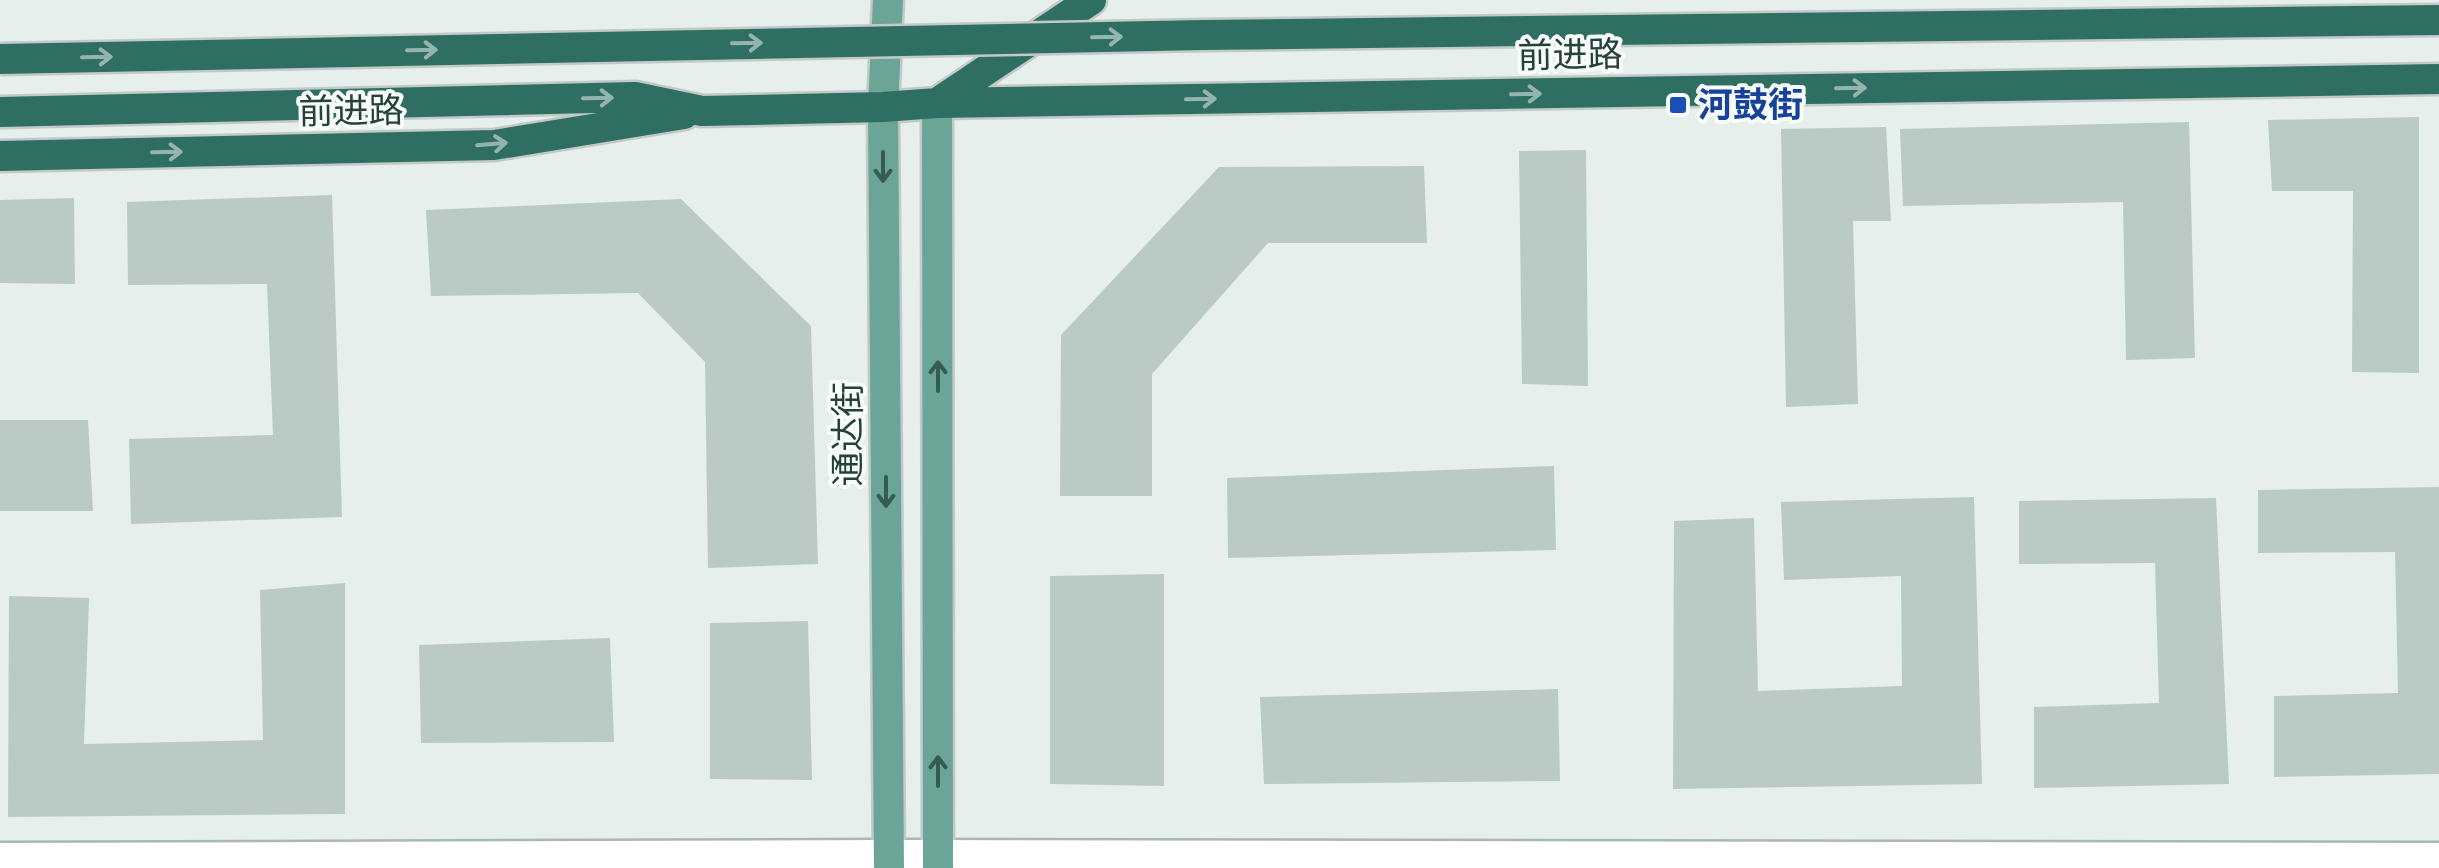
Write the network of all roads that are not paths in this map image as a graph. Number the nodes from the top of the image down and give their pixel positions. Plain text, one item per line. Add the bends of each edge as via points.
1 (888, 0) edge
2 (1091, 0) edge
3 (2439, 20) edge
4 (0, 59) edge
5 (2439, 79) edge
6 (937, 103) junction
7 (883, 108) junction
8 (702, 111) junction
9 (0, 112) edge
10 (0, 156) edge
11 (0, 858) edge
12 (2439, 858) edge
13 (889, 862) edge
14 (938, 862) edge

1 - 7 main road, 通达街
2 - 6 highway
4 -> 3 highway, bridge
6 -> 5 highway, 前进路
6 - 7 highway, 前进路
14 -> 6 main road
7 - 8 highway, 前进路
7 -> 13 main road, 通达街
9 -> 8 highway, 前进路 via 635,97
10 -> 8 highway, 前进路 via 494,145
11 - 13 street
12 - 14 street
13 - 14 street

